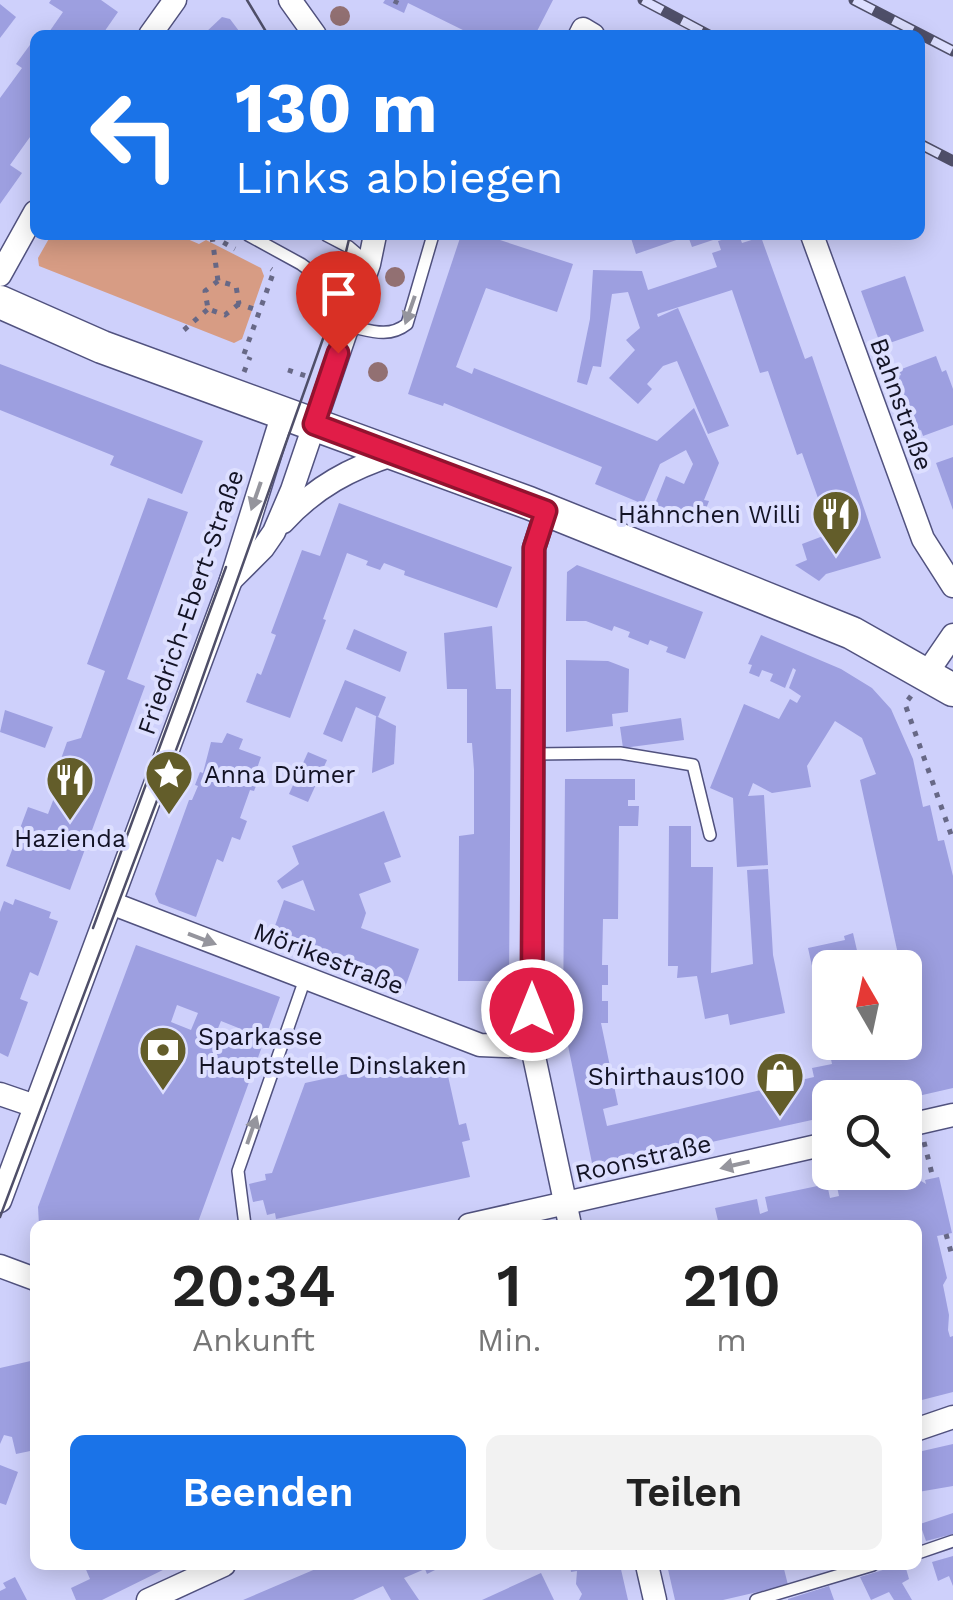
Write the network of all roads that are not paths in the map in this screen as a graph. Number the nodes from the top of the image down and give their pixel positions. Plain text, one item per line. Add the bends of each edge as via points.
1 (175, 0) edge
2 (296, 2) edge
3 (154, 30) edge
4 (311, 30) edge
5 (30, 221) edge
6 (257, 240) edge
7 (333, 240) edge
8 (373, 240) edge
9 (432, 240) edge
10 (814, 240) edge
11 (369, 264) junction
12 (0, 275) edge
13 (0, 302) edge
14 (354, 303) junction
15 (347, 326) junction
16 (299, 419) junction
17 (397, 454) junction
18 (546, 511) junction
19 (274, 532) junction
20 (231, 580) junction
21 (953, 586) edge
22 (953, 635) edge
23 (940, 682) edge
24 (533, 754) junction
25 (710, 834) dead end
26 (111, 903) junction
27 (306, 979) junction
28 (532, 1047) junction
29 (0, 1094) edge
30 (36, 1106) junction
31 (953, 1115) edge
32 (922, 1122) edge
33 (812, 1148) edge
34 (6, 1169) edge
35 (0, 1201) edge
36 (568, 1215) edge
37 (244, 1220) edge
38 (518, 1220) edge
39 (0, 1266) edge
40 (30, 1277) edge
41 (953, 1418) edge
42 (922, 1427) edge
43 (953, 1541) edge
44 (922, 1552) edge
45 (213, 1570) edge
46 (648, 1570) edge
47 (856, 1570) edge
48 (148, 1600) edge
49 (656, 1600) edge
50 (756, 1600) edge

1 - 3 street
2 - 4 street
5 - 12 street
6 - 14 lane
7 - 11 lane
8 - 11 street
9 -> 15 lane via 407,324 386,334
10 - 21 street, Bahnstraße via 923,539
11 - 14 street
13 - 16 main road
14 - 15 street
15 - 16 street
16 - 17 main road
16 - 19 street
16 -> 20 street, Friedrich-Ebert-Straße via 239,546
17 - 18 main road
17 - 19 street via 329,481
18 - 23 main road via 852,633
18 - 24 street via 534,548
19 - 20 street
20 - 26 street, Friedrich-Ebert-Straße
22 - 23 street
24 - 25 lane via 620,753 694,766
24 - 28 street
26 -> 27 street, Mörikestraße
26 - 30 street, Friedrich-Ebert-Straße
27 - 28 street, Mörikestraße via 480,1045
37 -> 27 lane via 238,1171
28 - 36 street
29 - 30 street
30 - 34 street, Friedrich-Ebert-Straße
31 - 32 street
33 -> 36 street, Roonstraße
34 - 35 street, Friedrich-Ebert-Straße
36 - 38 street, Roonstraße
39 - 40 street
41 - 42 street
43 - 44 lane
45 - 48 street
46 - 49 street
47 - 50 lane

